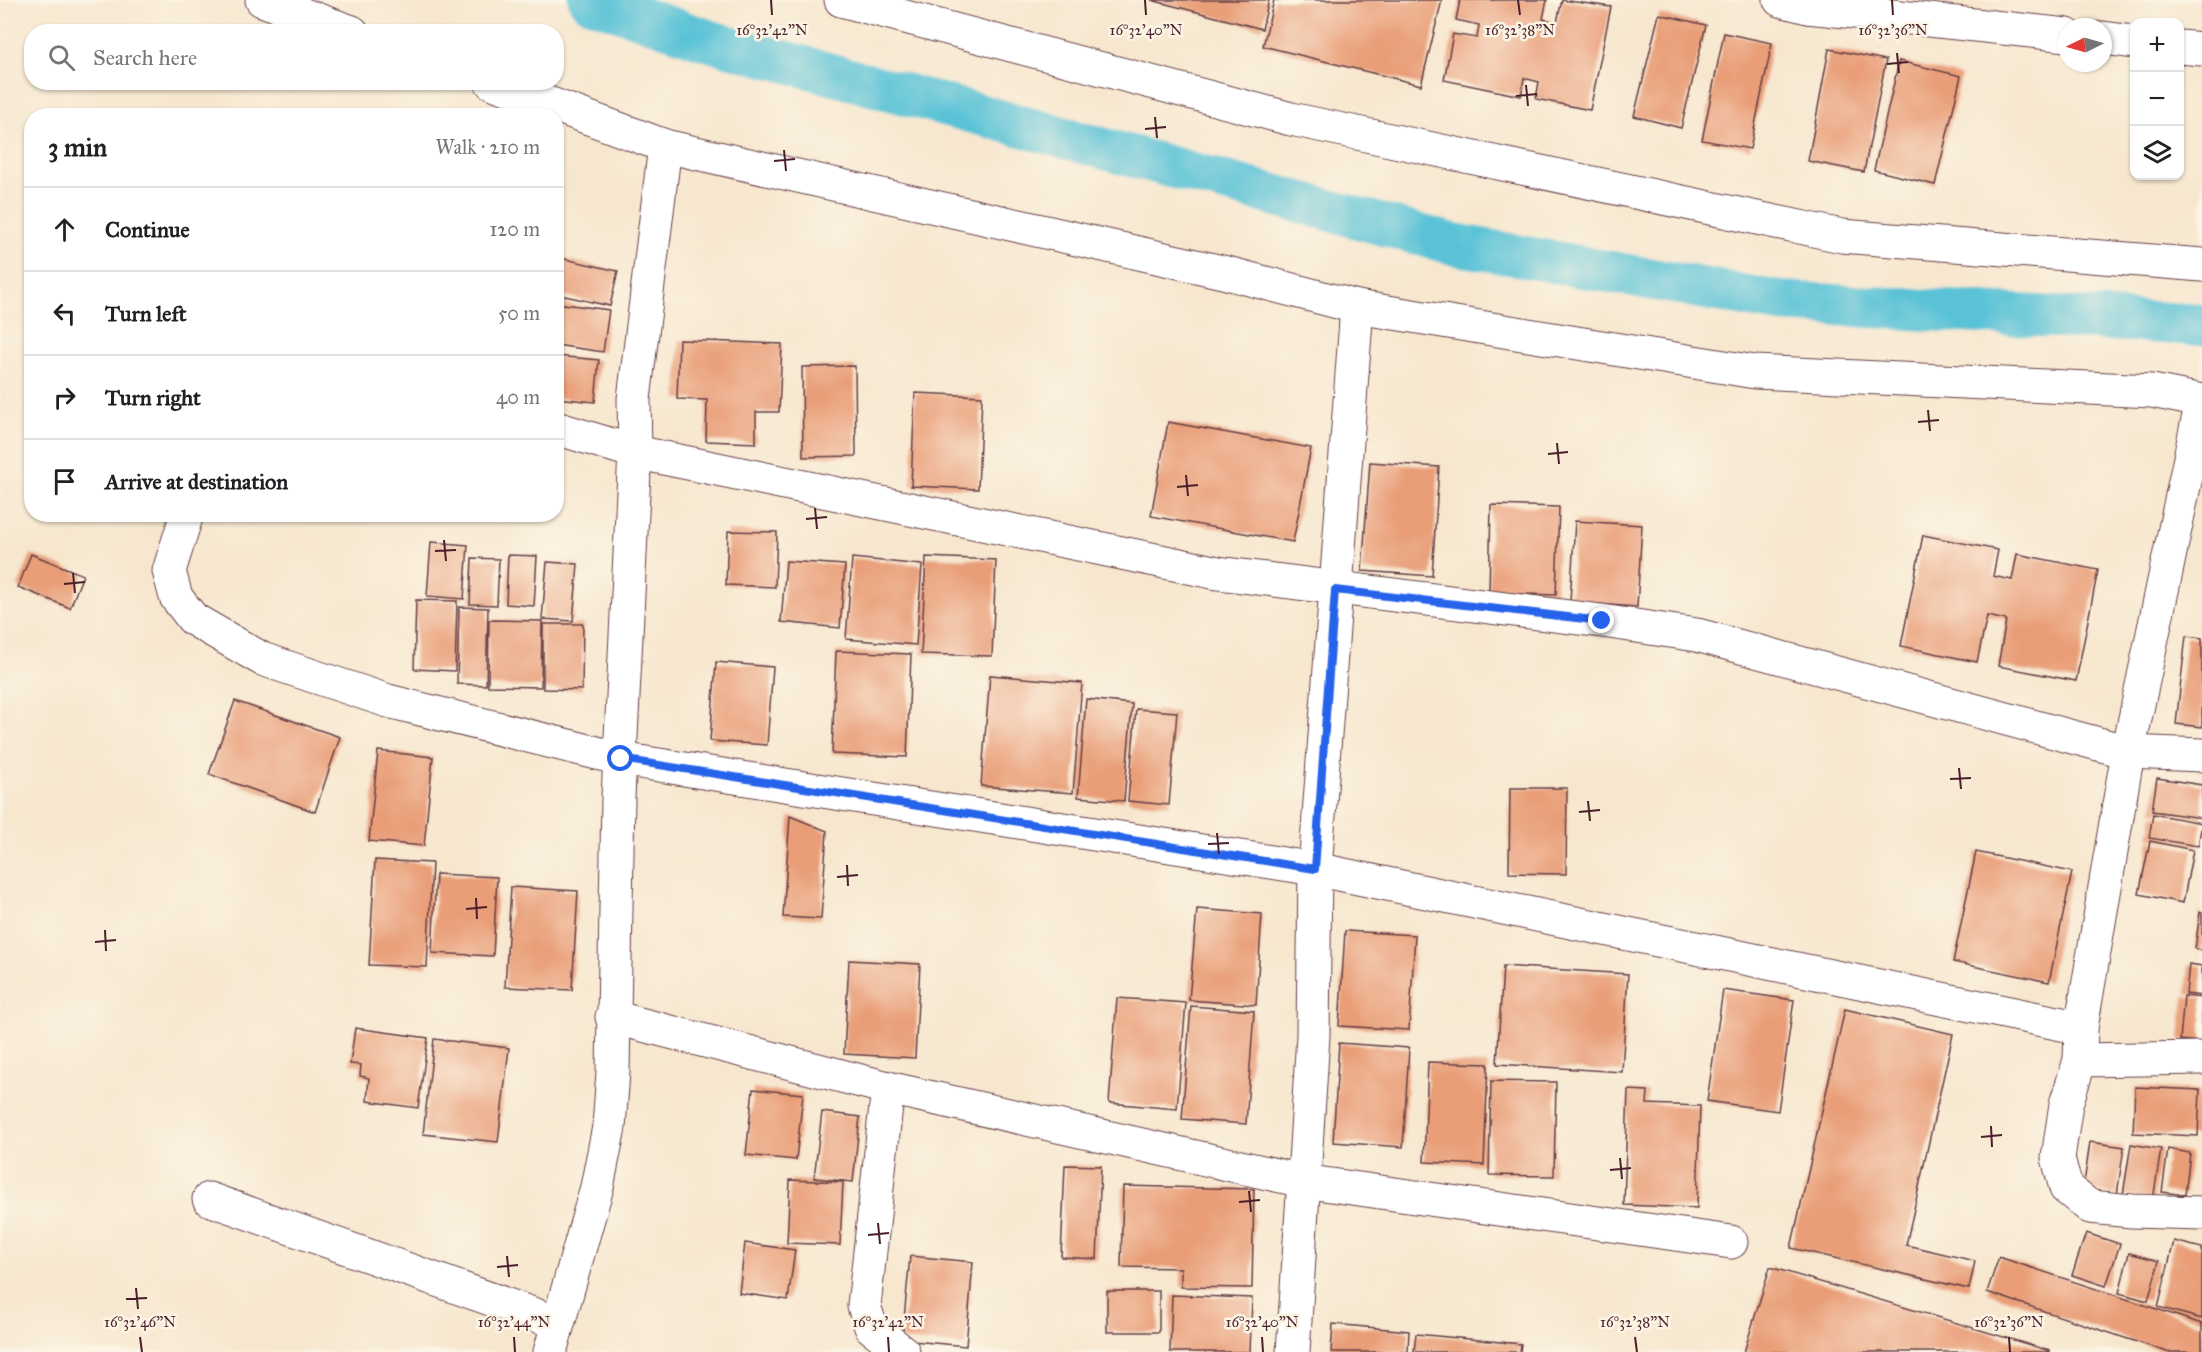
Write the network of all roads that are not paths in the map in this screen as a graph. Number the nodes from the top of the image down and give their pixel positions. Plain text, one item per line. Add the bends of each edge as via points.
1 (262, 0) edge
2 (841, 0) edge
3 (1799, 2) edge
4 (330, 24) edge
5 (2058, 33) edge
6 (2112, 39) edge
7 (2130, 41) edge
8 (2184, 47) edge
9 (2202, 49) edge
10 (513, 90) edge
11 (561, 108) edge
12 (564, 109) edge
13 (664, 146) junction
14 (2202, 265) edge
15 (1357, 307) junction
16 (2202, 401) edge
17 (564, 430) edge
18 (635, 452) junction
19 (185, 522) edge
20 (1335, 590) junction
21 (2128, 752) junction
22 (2202, 755) edge
23 (621, 759) junction
24 (1315, 869) junction
25 (612, 1017) junction
26 (2081, 1044) junction
27 (2202, 1058) edge
28 (888, 1088) junction
29 (1303, 1181) junction
30 (209, 1199) dead end
31 (2202, 1213) edge
32 (1731, 1242) dead end
33 (554, 1338) edge
34 (903, 1352) edge
35 (1293, 1352) edge

1 - 4 street
2 - 14 street via 1291,119 1842,236
3 - 5 street
6 - 7 street
8 - 9 street
10 - 11 street
12 - 13 street
13 - 15 street via 1227,273
13 - 18 street via 634,399
15 - 16 street via 1755,372 2152,391
15 - 20 street
16 - 21 street
17 - 18 street
18 - 20 street via 1218,573
18 - 23 street
19 - 23 street via 169,571 177,597 193,619 262,659 388,702
20 - 21 street via 1697,635
20 - 24 street
21 - 22 street
21 - 26 street
23 - 24 street
23 - 25 street
24 - 26 street
24 - 29 street via 1313,1036
25 - 28 street
25 - 33 street via 609,1127 597,1187
26 - 27 street
26 - 31 street via 2058,1158 2066,1188 2090,1207
28 - 29 street
28 - 34 street via 864,1306 871,1327
29 - 32 street
29 - 35 street
30 - 33 street

